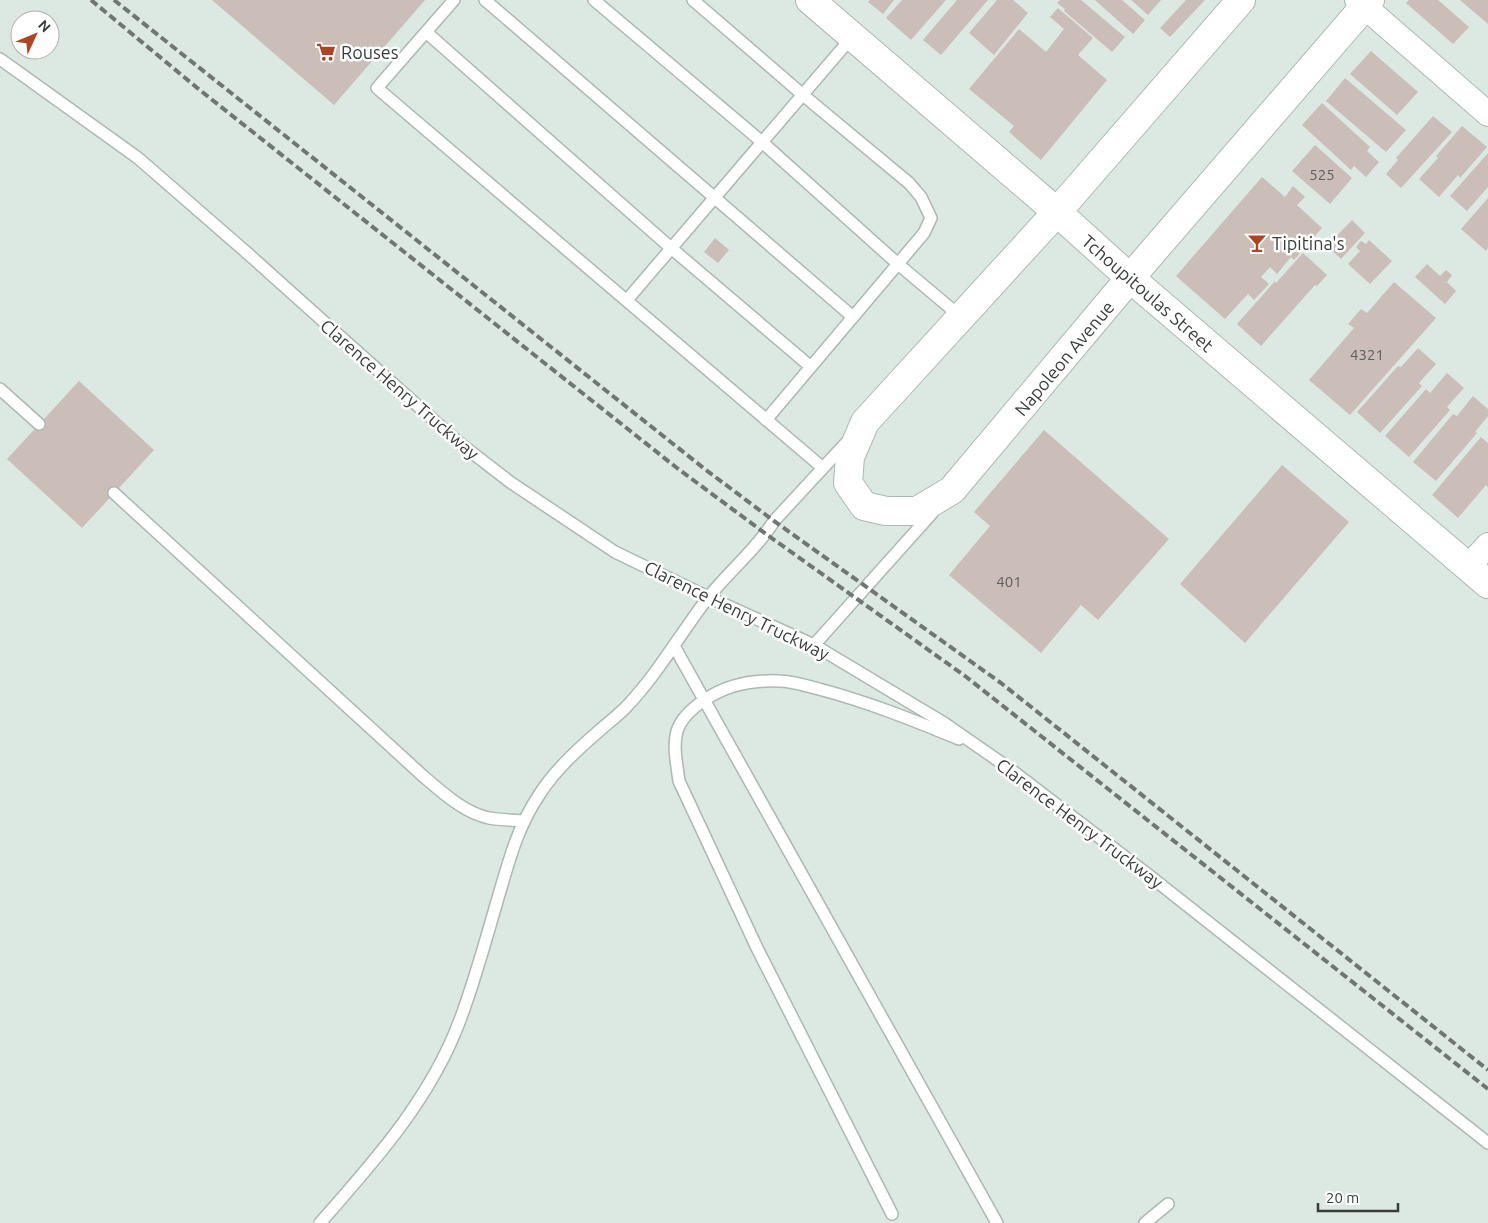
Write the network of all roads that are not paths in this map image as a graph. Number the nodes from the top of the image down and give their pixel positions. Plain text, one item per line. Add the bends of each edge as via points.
1 (454, 0) edge
2 (485, 0) edge
3 (594, 0) edge
4 (693, 0) edge
5 (810, 0) edge
6 (1241, 0) edge
7 (1364, 2) edge
8 (426, 32) junction
9 (852, 37) junction
10 (0, 59) edge
11 (803, 95) junction
12 (1488, 114) edge
13 (762, 142) junction
14 (714, 198) junction
15 (1056, 212) junction
16 (671, 248) junction
17 (898, 264) junction
18 (1130, 278) junction
19 (627, 300) junction
20 (961, 316) junction
21 (853, 317) junction
22 (811, 367) junction
23 (0, 389) edge
24 (766, 420) junction
25 (865, 422) junction
26 (39, 424) dead end
27 (823, 468) junction
28 (952, 490) junction
29 (114, 493) dead end
30 (1488, 544) edge
31 (1478, 576) edge
32 (708, 598) junction
33 (814, 645) junction
34 (674, 646) junction
35 (704, 700) junction
36 (981, 748) junction
37 (524, 821) junction
38 (1488, 1143) edge
39 (1168, 1204) dead end
40 (892, 1214) dead end
41 (320, 1223) edge
42 (997, 1223) edge
43 (1146, 1223) edge

1 - 8 lane
2 - 14 lane
3 - 13 lane
4 - 11 lane
5 - 9 street, Tchoupitoulas Street
6 - 15 street
7 - 12 street
7 - 18 street, Napoleon Avenue
8 - 16 lane
8 - 19 lane via 378,88
9 - 11 lane
9 - 15 street, Tchoupitoulas Street
10 - 32 lane, Clarence Henry Truckway via 138,158 457,441 510,482 615,552
11 - 13 lane
11 - 17 lane via 909,183 921,197 931,218 924,233
13 - 14 lane
13 - 17 lane
14 - 16 lane
14 - 21 lane
15 - 18 street, Tchoupitoulas Street
15 - 20 street
16 - 19 lane
16 - 22 lane
17 - 20 lane
17 - 21 lane
18 - 28 street, Napoleon Avenue
18 - 31 street, Tchoupitoulas Street
19 - 24 lane
20 - 25 street
21 - 22 lane
22 - 24 lane
23 - 26 lane
24 - 27 lane
25 - 27 lane
25 - 28 street via 850,457 848,483 864,506 886,511 917,511
27 - 32 lane
28 - 33 lane, Napoleon Avenue
29 - 37 lane via 447,796 487,818
30 - 31 street
32 - 33 lane, Clarence Henry Truckway
32 - 34 lane
33 - 36 lane, Clarence Henry Truckway
34 - 35 lane
34 - 37 lane via 655,675 626,707 554,774
35 - 36 lane via 740,684 780,680 901,714
35 - 40 lane via 683,716 676,733 679,781 757,948
35 - 42 lane
36 - 38 lane, Clarence Henry Truckway via 1146,873
37 - 41 lane via 515,840 460,1022 443,1059 396,1134
39 - 43 lane

